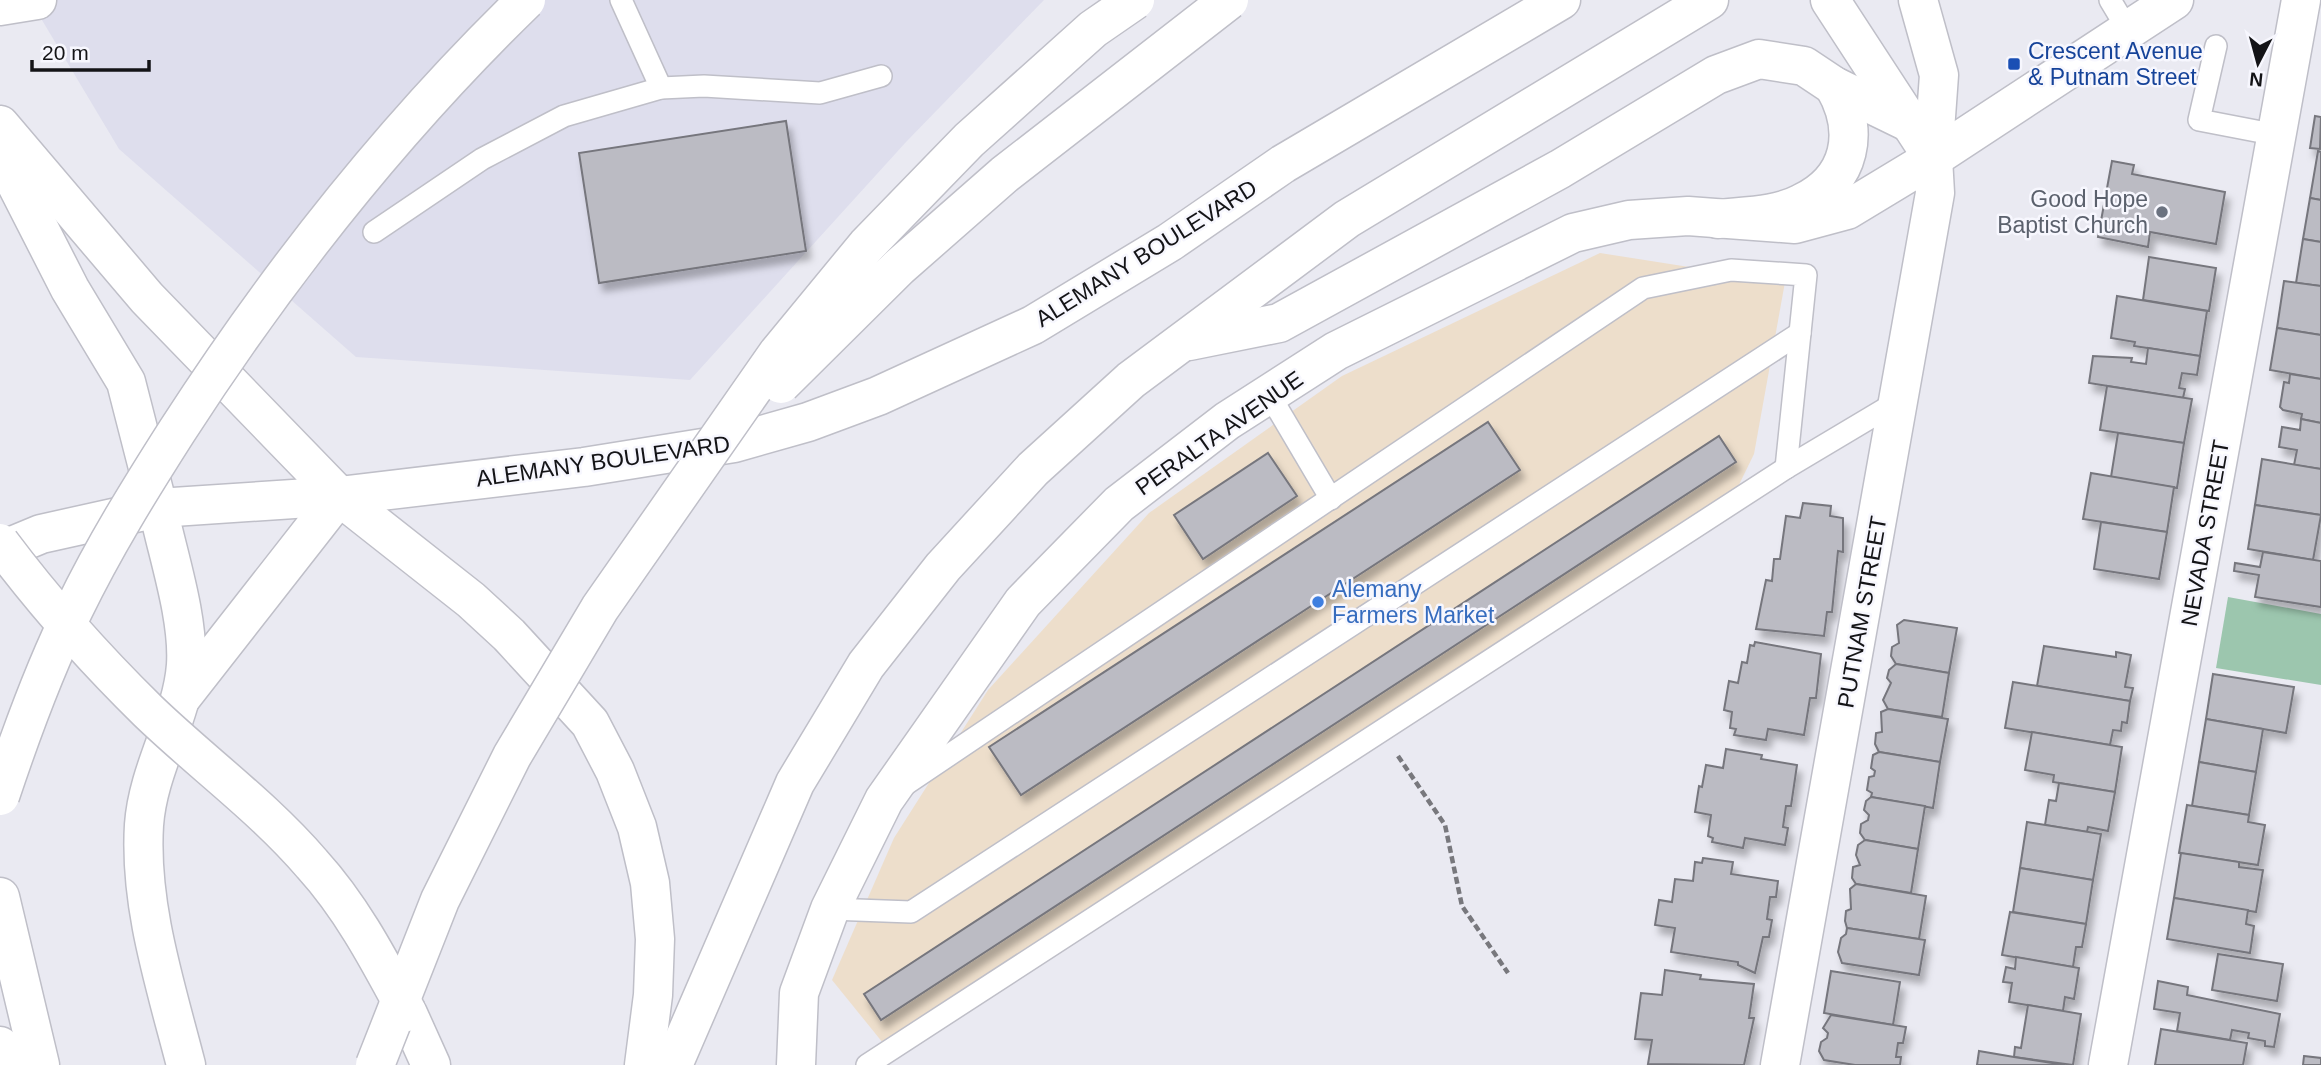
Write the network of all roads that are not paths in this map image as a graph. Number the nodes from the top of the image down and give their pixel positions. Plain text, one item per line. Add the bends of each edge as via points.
1 (37, 0) edge
2 (526, 0) edge
3 (621, 0) edge
4 (1135, 0) edge
5 (1229, 0) edge
6 (1561, 0) edge
7 (1709, 0) edge
8 (1830, 0) edge
9 (1918, 0) edge
10 (2174, 0) edge
11 (2301, 0) edge
12 (0, 6) edge
13 (2119, 15) edge
14 (2216, 46) dead end
15 (881, 76) dead end
16 (1835, 86) junction
17 (661, 88) junction
18 (1912, 124) junction
19 (0, 125) edge
20 (2277, 135) junction
21 (0, 152) edge
22 (1933, 159) junction
23 (1718, 219) junction
24 (374, 232) dead end
25 (1800, 333) junction
26 (1177, 344) junction
27 (1269, 394) junction
28 (1900, 400) junction
29 (698, 467) junction
30 (1786, 468) junction
31 (339, 496) junction
32 (1331, 499) junction
33 (158, 508) junction
34 (0, 543) edge
35 (0, 551) edge
36 (178, 702) junction
37 (0, 796) edge
38 (884, 800) junction
39 (0, 897) edge
40 (830, 909) junction
41 (799, 993) junction
42 (0, 1046) edge
43 (18, 1065) edge
44 (40, 1065) edge
45 (186, 1065) edge
46 (375, 1065) edge
47 (431, 1065) edge
48 (645, 1065) edge
49 (673, 1065) edge
50 (796, 1065) edge
51 (813, 1065) edge
52 (867, 1065) edge
53 (1780, 1065) edge
54 (2108, 1065) edge

1 - 12 main road
2 - 37 main road, bridge via 374,165 312,240 208,384 116,528 73,611 21,733
3 - 17 lane
4 - 29 main road, bridge via 1093,30 969,140 867,245 778,353
5 - 29 main road, bridge via 1005,174 899,267
6 - 31 main road, ALEMANY BOULEVARD via 1283,164 1086,294 1022,330 878,396 808,422 662,456
7 - 26 main road via 1347,219
8 - 18 main road
9 - 22 main road, PUTNAM STREET via 1939,75
10 - 13 main road, PERALTA AVENUE
11 - 20 main road, NEVADA STREET
13 - 22 main road, PERALTA AVENUE
14 - 20 lane via 2199,120
15 - 17 lane via 820,93
16 - 18 main road
16 - 23 main road via 1850,124 1848,152 1822,191 1801,204 1765,214
16 - 26 main road via 1804,66 1759,59 1716,75 1560,169 1279,323
17 - 24 lane via 564,116 482,159
18 - 22 main road
19 - 31 main road via 147,298
20 - 54 main road, NEVADA STREET
21 - 33 main road via 70,289 126,382
22 - 23 main road, PERALTA AVENUE via 1847,211 1796,224
22 - 28 main road, PUTNAM STREET via 1935,193
23 - 27 main road, PERALTA AVENUE via 1629,220 1573,233 1336,351
25 - 30 lane
25 - 32 lane via 1806,275 1731,270 1643,288
25 - 40 lane via 911,912
26 - 49 main road via 1033,469 943,567 866,665 795,783
27 - 32 lane
27 - 38 main road, PERALTA AVENUE via 1119,504 1023,602
28 - 30 lane
28 - 53 main road, PUTNAM STREET
29 - 46 main road, bridge via 600,608 512,756 440,900
30 - 52 lane
31 - 33 main road, ALEMANY BOULEVARD
31 - 36 main road
31 - 48 main road via 471,600 590,723 637,827 650,883 655,950
32 - 38 lane
33 - 35 main road, ALEMANY BOULEVARD via 41,534
33 - 36 main road via 186,639 186,667
34 - 47 main road, bridge via 105,667 312,863 346,906 408,1014
36 - 45 main road via 155,766 144,823 144,876
38 - 40 main road, PERALTA AVENUE
39 - 44 main road
40 - 41 main road, PERALTA AVENUE
41 - 50 main road, PERALTA AVENUE
41 - 51 lane via 808,1061
42 - 43 main road

